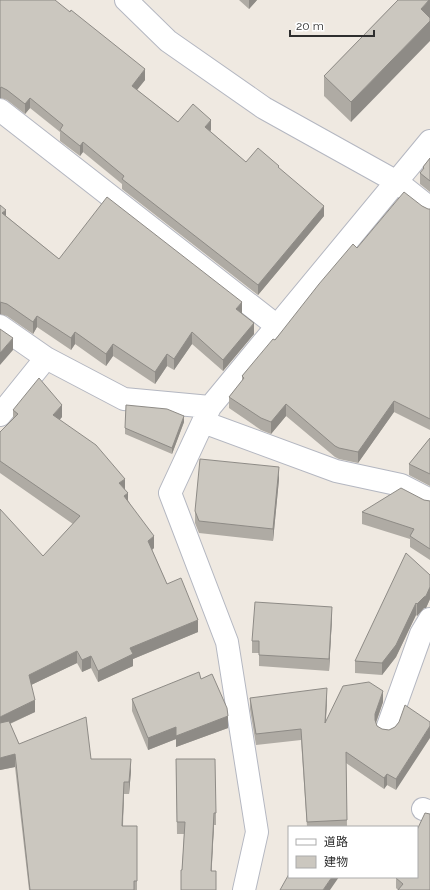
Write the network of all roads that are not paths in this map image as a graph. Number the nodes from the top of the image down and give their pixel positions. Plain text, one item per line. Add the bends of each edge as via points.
1 (126, 0) edge
2 (0, 110) edge
3 (430, 141) edge
4 (397, 182) junction
5 (430, 208) edge
6 (0, 326) edge
7 (277, 326) junction
8 (46, 358) junction
9 (206, 414) junction
10 (0, 415) edge
11 (430, 500) edge
12 (430, 619) edge
13 (387, 729) edge
14 (244, 890) edge

1 - 4 street via 168,41 264,108
2 - 7 street
3 - 4 street
4 - 5 street
4 - 7 street
6 - 8 street
7 - 9 street
8 - 9 street via 124,399
8 - 10 street
9 - 11 street via 336,472 401,485
9 - 14 street via 170,493 227,642 257,832
12 - 13 street via 421,634

